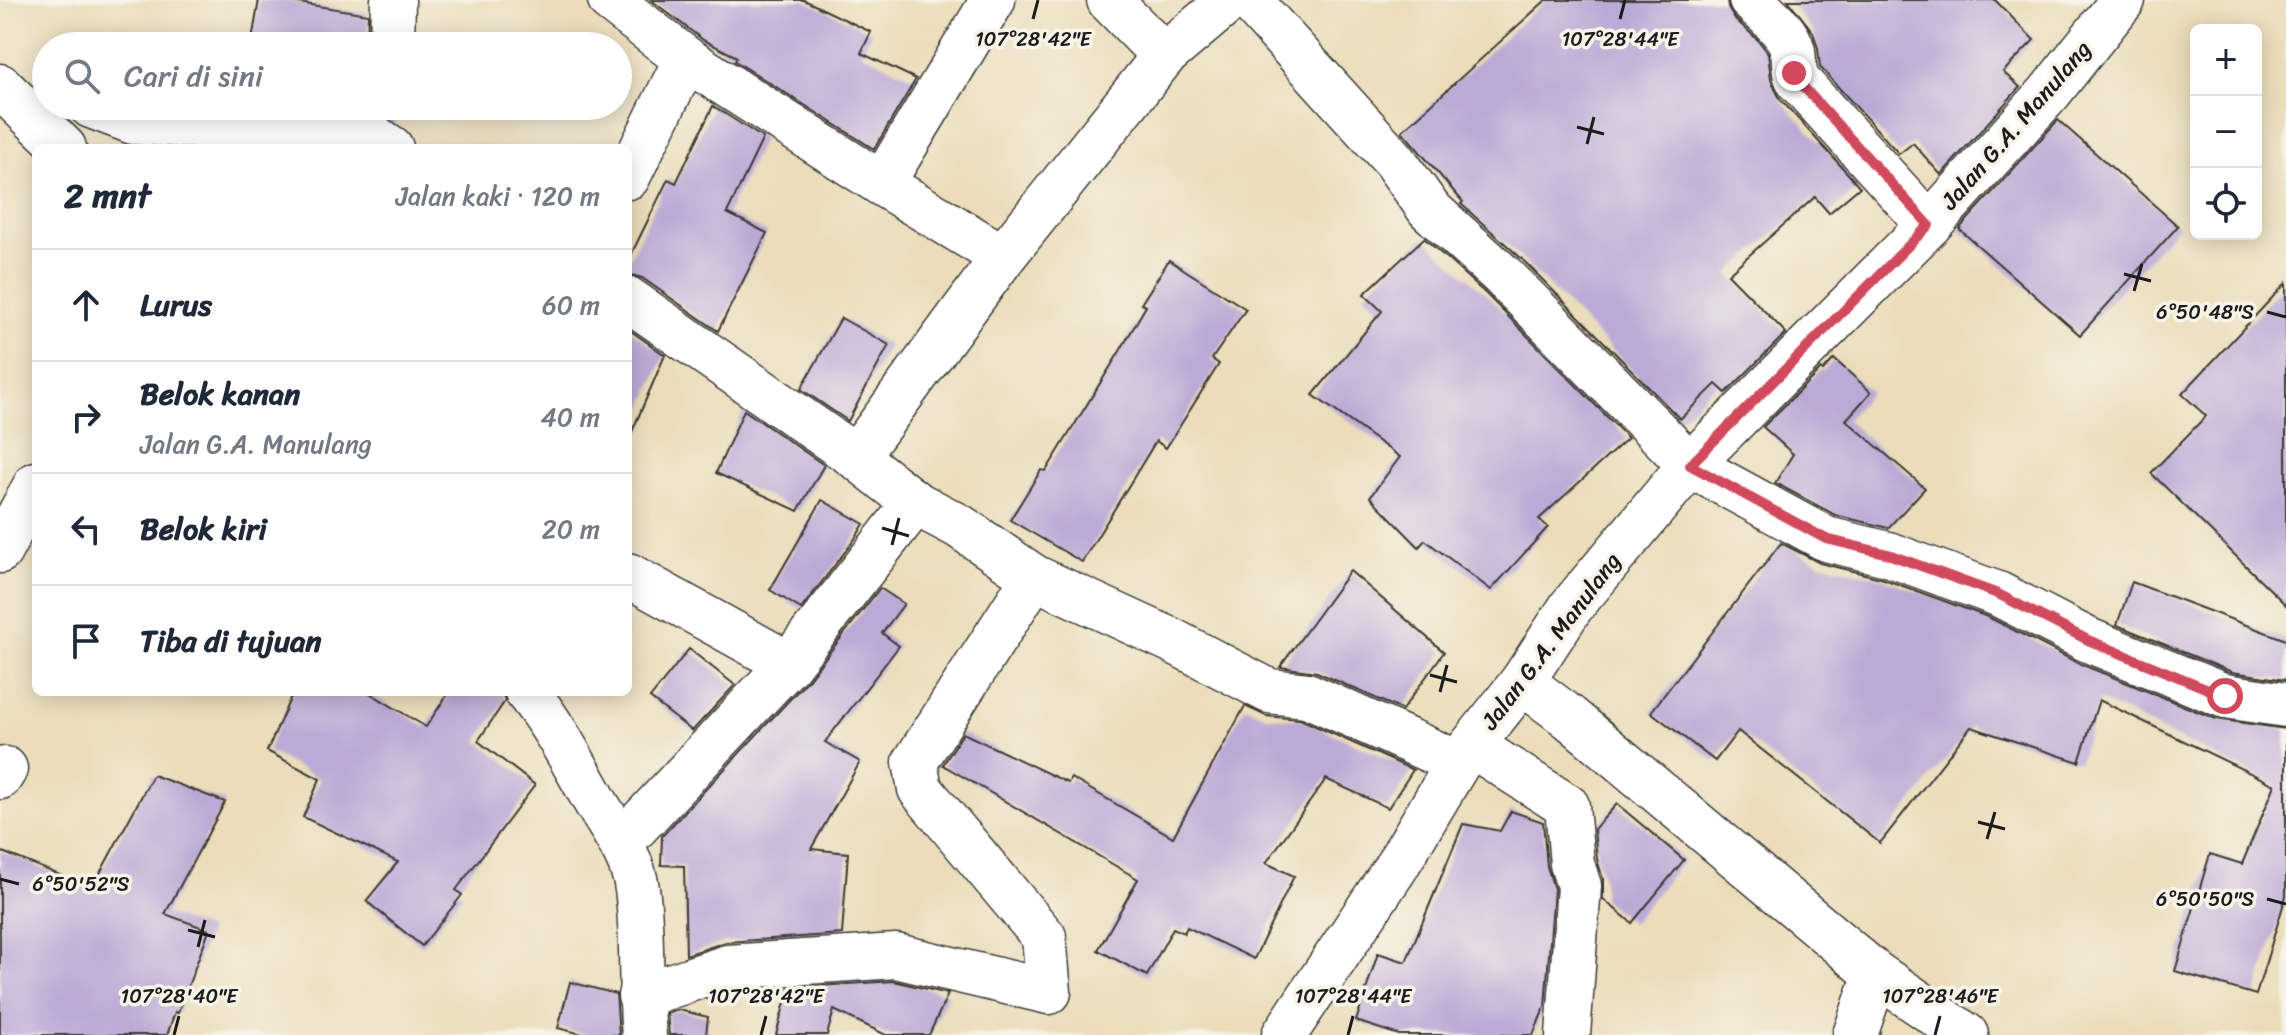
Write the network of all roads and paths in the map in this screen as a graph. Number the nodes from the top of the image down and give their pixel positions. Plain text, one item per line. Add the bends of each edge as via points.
1 (393, 0) edge
2 (610, 0) edge
3 (993, 0) edge
4 (1109, 0) edge
5 (1230, 0) edge
6 (1249, 0) edge
7 (1751, 0) edge
8 (2123, 0) edge
9 (392, 32) edge
10 (1164, 56) junction
11 (686, 59) junction
12 (0, 71) edge
13 (32, 84) edge
14 (0, 86) edge
15 (32, 117) edge
16 (35, 120) edge
17 (128, 120) edge
18 (388, 137) edge
19 (60, 144) edge
20 (632, 169) edge
21 (882, 184) junction
22 (1929, 225) junction
23 (1003, 257) junction
24 (632, 302) edge
25 (856, 457) junction
26 (1690, 465) junction
27 (32, 491) edge
28 (915, 503) junction
29 (0, 551) edge
30 (632, 577) edge
31 (1034, 577) junction
32 (789, 664) junction
33 (1522, 682) junction
34 (530, 696) edge
35 (2286, 705) edge
36 (1466, 754) junction
37 (621, 843) junction
38 (1876, 974) junction
39 (642, 1016) edge
40 (1284, 1035) edge
41 (1568, 1035) edge
42 (1855, 1035) edge
43 (1966, 1035) edge

1 - 9 street
2 - 11 street
3 - 21 street
4 - 10 street
5 - 10 street
6 - 26 street via 1394,160 1429,209
7 - 22 street via 1787,37 1799,82
8 - 22 street, Jalan G.A. Manulang via 2049,93
10 - 23 street
11 - 20 street
11 - 21 street
12 - 13 street
14 - 15 street
16 - 19 street
17 - 18 street via 198,126 283,124
21 - 23 street
22 - 26 street, Jalan G.A. Manulang
23 - 25 street
24 - 25 street
25 - 28 street
26 - 33 street, Jalan G.A. Manulang via 1571,607
26 - 35 street via 1826,539 1888,554 1998,594 2102,646 2225,696
27 - 29 street
28 - 31 street
28 - 32 street
30 - 32 street
31 - 36 street via 1269,691 1307,695
31 - 39 street via 915,762 920,789 1044,937 1049,992 896,956 728,967
32 - 37 street
33 - 36 street, Jalan G.A. Manulang
33 - 38 street
34 - 37 street
36 - 40 street, Jalan G.A. Manulang
36 - 41 street via 1567,806 1579,886
37 - 39 street via 637,885
38 - 42 street
38 - 43 street

